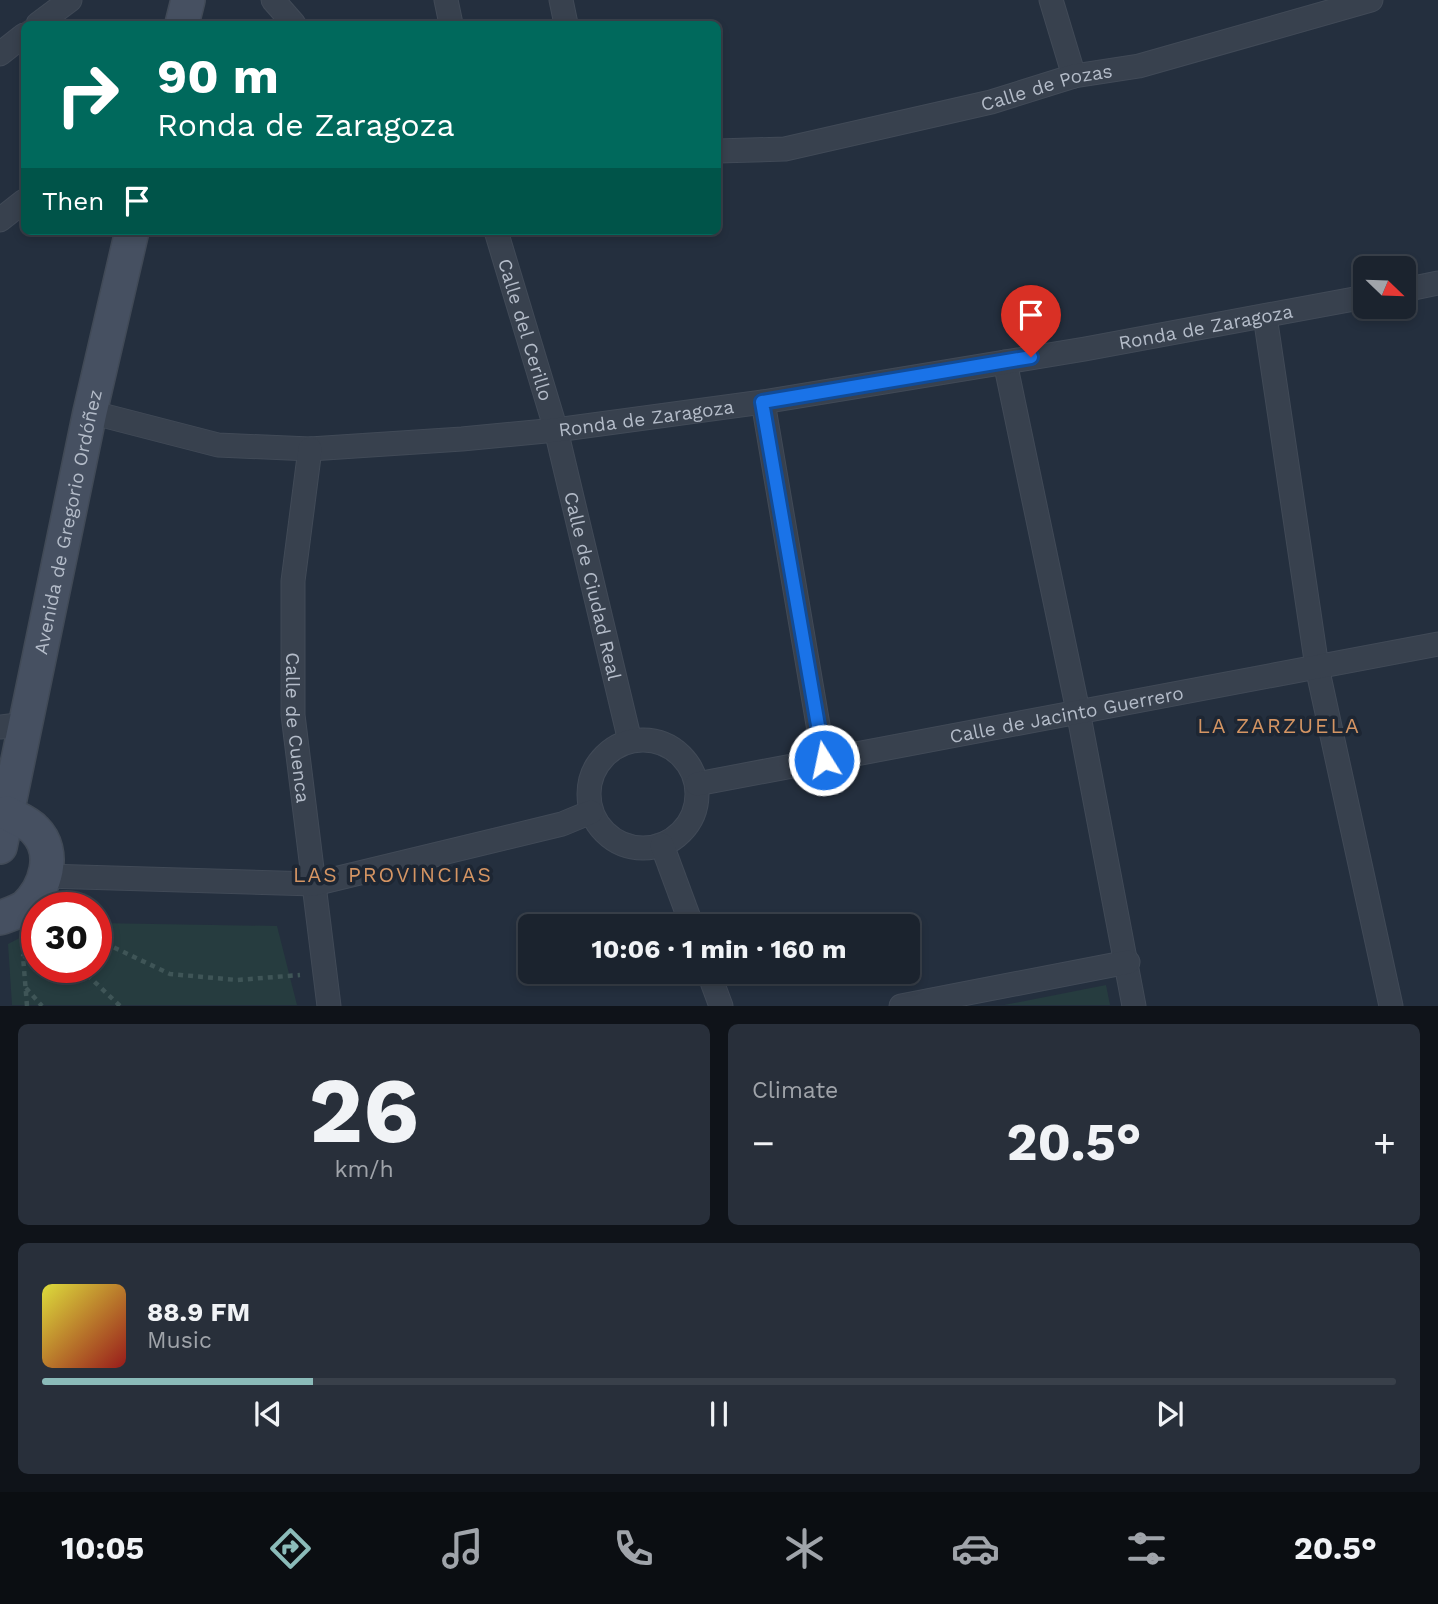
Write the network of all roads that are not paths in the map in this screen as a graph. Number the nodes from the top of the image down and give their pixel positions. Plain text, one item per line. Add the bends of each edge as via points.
1 (69, 0) edge
2 (188, 0) edge
3 (274, 0) edge
4 (446, 0) edge
5 (561, 0) edge
6 (1051, 0) edge
7 (1371, 0) edge
8 (42, 21) edge
9 (183, 21) edge
10 (292, 21) edge
11 (450, 21) edge
12 (565, 21) edge
13 (21, 37) edge
14 (0, 54) edge
15 (1074, 76) junction
16 (721, 151) edge
17 (21, 203) edge
18 (0, 219) edge
19 (131, 235) edge
20 (497, 235) edge
21 (1438, 283) edge
22 (1416, 288) edge
23 (1353, 299) edge
24 (1265, 316) junction
25 (1004, 362) junction
26 (762, 402) junction
27 (90, 412) junction
28 (556, 430) junction
29 (310, 449) junction
30 (1438, 644) edge
31 (1318, 667) junction
32 (1078, 711) junction
33 (13, 725) edge
34 (630, 741) junction
35 (824, 760) junction
36 (696, 784) junction
37 (591, 812) junction
38 (7, 813) junction
39 (662, 845) junction
40 (0, 847) edge
41 (46, 876) junction
42 (314, 884) junction
43 (688, 914) edge
44 (0, 918) edge
45 (1128, 962) junction
46 (713, 984) edge
47 (329, 1006) edge
48 (721, 1006) edge
49 (901, 1006) edge
50 (1134, 1006) edge
51 (1391, 1006) edge

1 - 8 street
2 - 9 street
3 - 10 street
4 - 11 street
5 - 12 street
6 - 15 street
7 - 15 street, Calle de Pozas via 1139,65
13 - 14 street
15 - 16 street, Calle de Pozas via 991,103 785,149
17 - 18 street
19 - 27 street, Avenida de Gregorio Ordóñez
20 - 28 street, Calle del Cerillo
21 - 22 street
23 - 24 street, Ronda de Zaragoza
24 - 25 street, Ronda de Zaragoza
24 - 31 street
25 - 26 street, Ronda de Zaragoza
25 - 32 street
26 - 28 street, Ronda de Zaragoza
26 - 35 street
27 - 29 street, Ronda de Zaragoza via 218,445
27 - 33 street, Avenida de Gregorio Ordóñez
28 - 29 street, Ronda de Zaragoza
28 - 34 street, Calle de Ciudad Real
29 - 42 street, Calle de Cuenca via 293,581 293,702
30 - 31 street, Calle de Jacinto Guerrero
31 - 32 street, Calle de Jacinto Guerrero
31 - 51 street
32 - 35 street, Calle de Jacinto Guerrero
32 - 45 street
33 - 38 street, Avenida de Gregorio Ordóñez
34 - 36 street via 665,744 679,753 691,767
34 - 37 street via 613,748 591,776
35 - 36 street, Calle de Jacinto Guerrero
36 - 39 street via 697,803 691,821
37 - 39 street via 612,840 637,848
37 - 42 street via 562,824
38 - 40 street, Avenida de Gregorio Ordóñez
38 - 41 street via 34,828 45,841
39 - 43 street
41 - 42 street
41 - 44 street via 24,908
42 - 47 street, Calle de Cuenca
45 - 49 street
45 - 50 street
46 - 48 street

